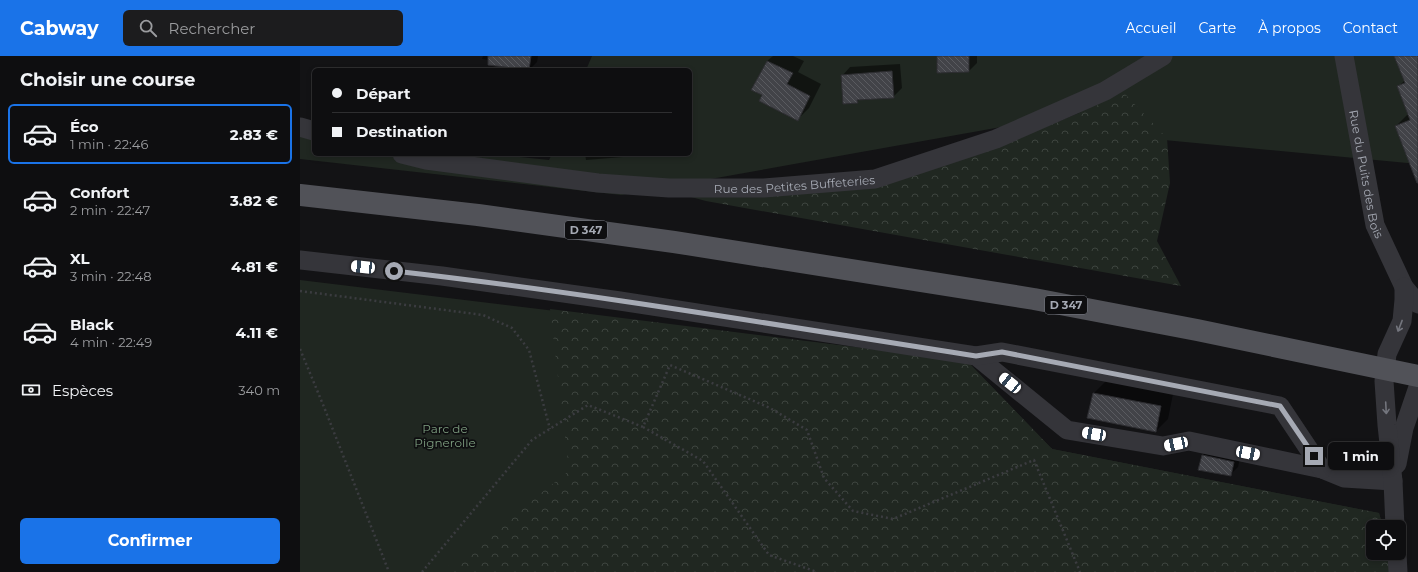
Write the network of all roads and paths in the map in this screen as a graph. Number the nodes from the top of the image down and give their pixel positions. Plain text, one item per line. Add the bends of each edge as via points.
1 (1162, 56) edge
2 (1344, 56) edge
3 (300, 127) edge
4 (312, 130) edge
5 (410, 156) edge
6 (300, 195) edge
7 (300, 260) edge
8 (1404, 287) junction
9 (300, 291) edge
10 (1418, 304) edge
11 (300, 349) edge
12 (976, 356) junction
13 (1385, 369) junction
14 (1418, 376) edge
15 (1418, 387) edge
16 (643, 427) junction
17 (550, 429) junction
18 (1322, 469) junction
19 (1393, 481) junction
20 (1395, 520) edge
21 (1397, 560) edge
22 (389, 572) edge
23 (422, 572) edge
24 (817, 572) edge
25 (1080, 572) edge
26 (1398, 572) edge

1 - 5 street, Rue des Petites Buffeteries via 1105,91 996,139 875,179 764,188 669,188 559,178
2 - 8 street, Rue du Puits des Bois via 1375,225
3 - 4 street
6 - 13 main road, D 347 via 478,215 674,242 1034,299
7 - 12 street via 542,290
8 - 10 street, Rue du Puits des Bois
8 -> 13 street, Rue du Puits des Bois via 1402,321 1387,354
9 - 17 path via 483,315 512,328 530,350
11 - 22 path
12 - 18 street via 1067,430 1163,446 1189,441
12 - 18 street via 1002,352 1280,406
13 - 14 main road, D 347
13 -> 19 street, Rue du Puits des Bois
15 - 19 street via 1404,428
16 - 17 path via 588,405
16 - 24 path via 704,461 769,555
16 - 25 path via 670,365 770,408 807,430 824,478 854,510 893,519 1034,460
17 - 23 path via 532,440
18 - 19 street via 1344,478
19 - 20 street
21 - 26 street

